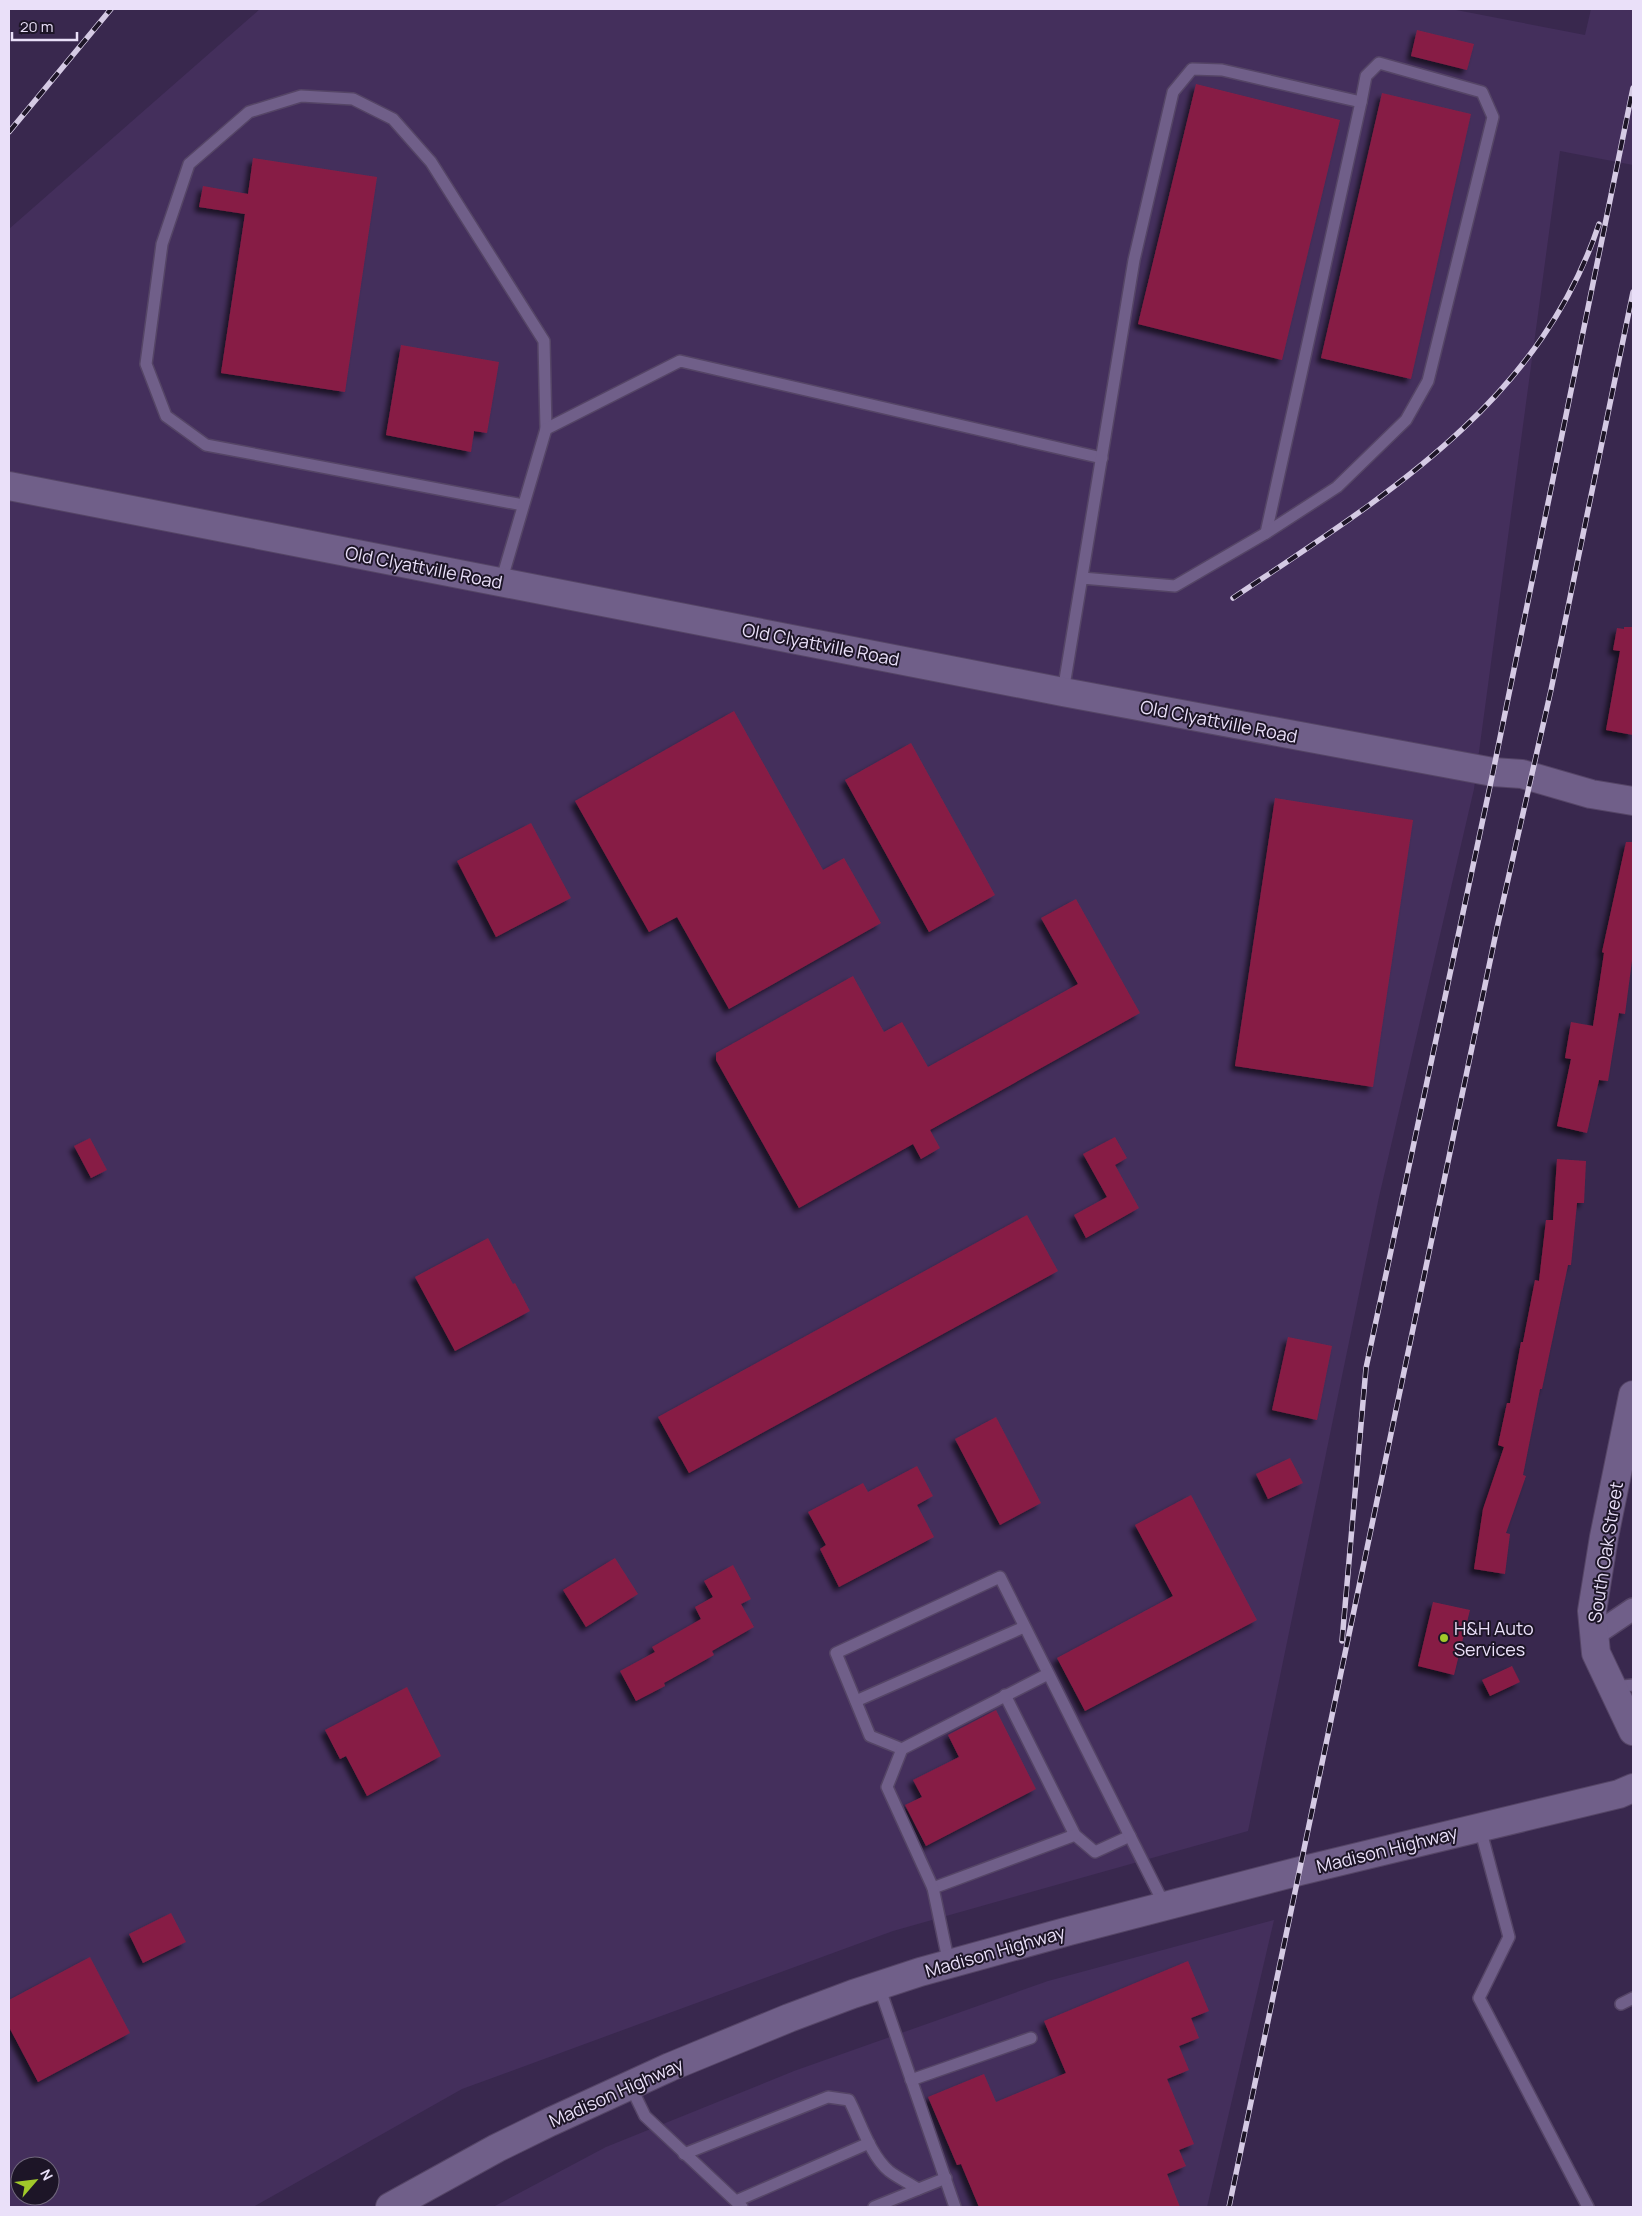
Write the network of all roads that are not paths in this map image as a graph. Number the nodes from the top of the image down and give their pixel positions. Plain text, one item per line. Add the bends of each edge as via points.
1 (1361, 102) junction
2 (546, 429) junction
3 (1102, 458) junction
4 (9, 486) edge
5 (523, 505) junction
6 (1266, 533) junction
7 (1082, 578) junction
8 (501, 582) junction
9 (1063, 692) junction
10 (1633, 801) edge
11 (1633, 1395) edge
12 (1633, 1609) edge
13 (1024, 1627) junction
14 (1593, 1636) junction
15 (1048, 1674) junction
16 (1622, 1686) edge
17 (1004, 1695) junction
18 (856, 1701) junction
19 (1633, 1731) edge
20 (902, 1749) junction
21 (1633, 1788) edge
22 (1479, 1826) junction
23 (1075, 1836) junction
24 (1130, 1836) junction
25 (934, 1888) junction
26 (1165, 1906) junction
27 (949, 1964) junction
28 (879, 1986) junction
29 (1633, 1998) edge
30 (1621, 2004) dead end
31 (1031, 2038) dead end
32 (911, 2080) junction
33 (630, 2085) junction
34 (869, 2143) junction
35 (684, 2154) junction
36 (946, 2178) junction
37 (918, 2190) junction
38 (739, 2204) edge
39 (390, 2207) edge
40 (874, 2207) edge
41 (955, 2207) edge
42 (1588, 2207) edge

1 - 3 lane via 1222,70 1192,69 1173,92 1134,260
1 - 6 lane
1 - 6 lane via 1366,76 1379,63 1482,92 1493,117 1428,381 1406,420 1337,487
2 - 3 lane via 680,361
2 - 5 lane
2 - 5 lane via 544,341 431,162 393,119 353,99 301,96 249,112 190,164 162,244 146,364 166,416 206,445
3 - 7 lane
4 - 8 main road, Old Clyattville Road
5 - 8 lane
6 - 7 lane via 1175,586
7 - 9 lane
8 - 9 main road, Old Clyattville Road
9 - 10 main road, Old Clyattville Road via 1493,772 1522,774 1591,794
11 - 14 main road, South Oak Street via 1604,1537 1592,1611
12 - 14 street
13 - 15 lane
13 - 18 lane
13 - 18 lane via 1000,1577 836,1653
14 - 16 main road, South Oak Street via 1596,1653
15 - 17 lane
15 - 24 lane
16 - 19 main road, South Oak Street
17 - 20 lane
17 - 23 lane
18 - 20 lane via 870,1736
20 - 25 lane via 887,1788
21 - 22 main road, Madison Highway
22 - 26 main road, Madison Highway
22 - 42 lane via 1509,1937 1479,1998
23 - 24 lane via 1095,1852
23 - 25 lane
24 - 26 lane
25 - 27 lane
26 - 27 main road, Madison Highway
27 - 28 main road, Madison Highway
28 - 32 lane
28 - 33 main road, Madison Highway via 788,2018
29 - 30 lane
31 - 32 lane
32 - 36 lane
33 - 35 lane via 645,2116
33 - 39 main road, Madison Highway via 497,2148
34 - 35 lane via 849,2100 828,2097
34 - 37 lane via 888,2170
34 - 38 lane
35 - 38 lane
36 - 37 lane
36 - 41 lane
37 - 40 lane

